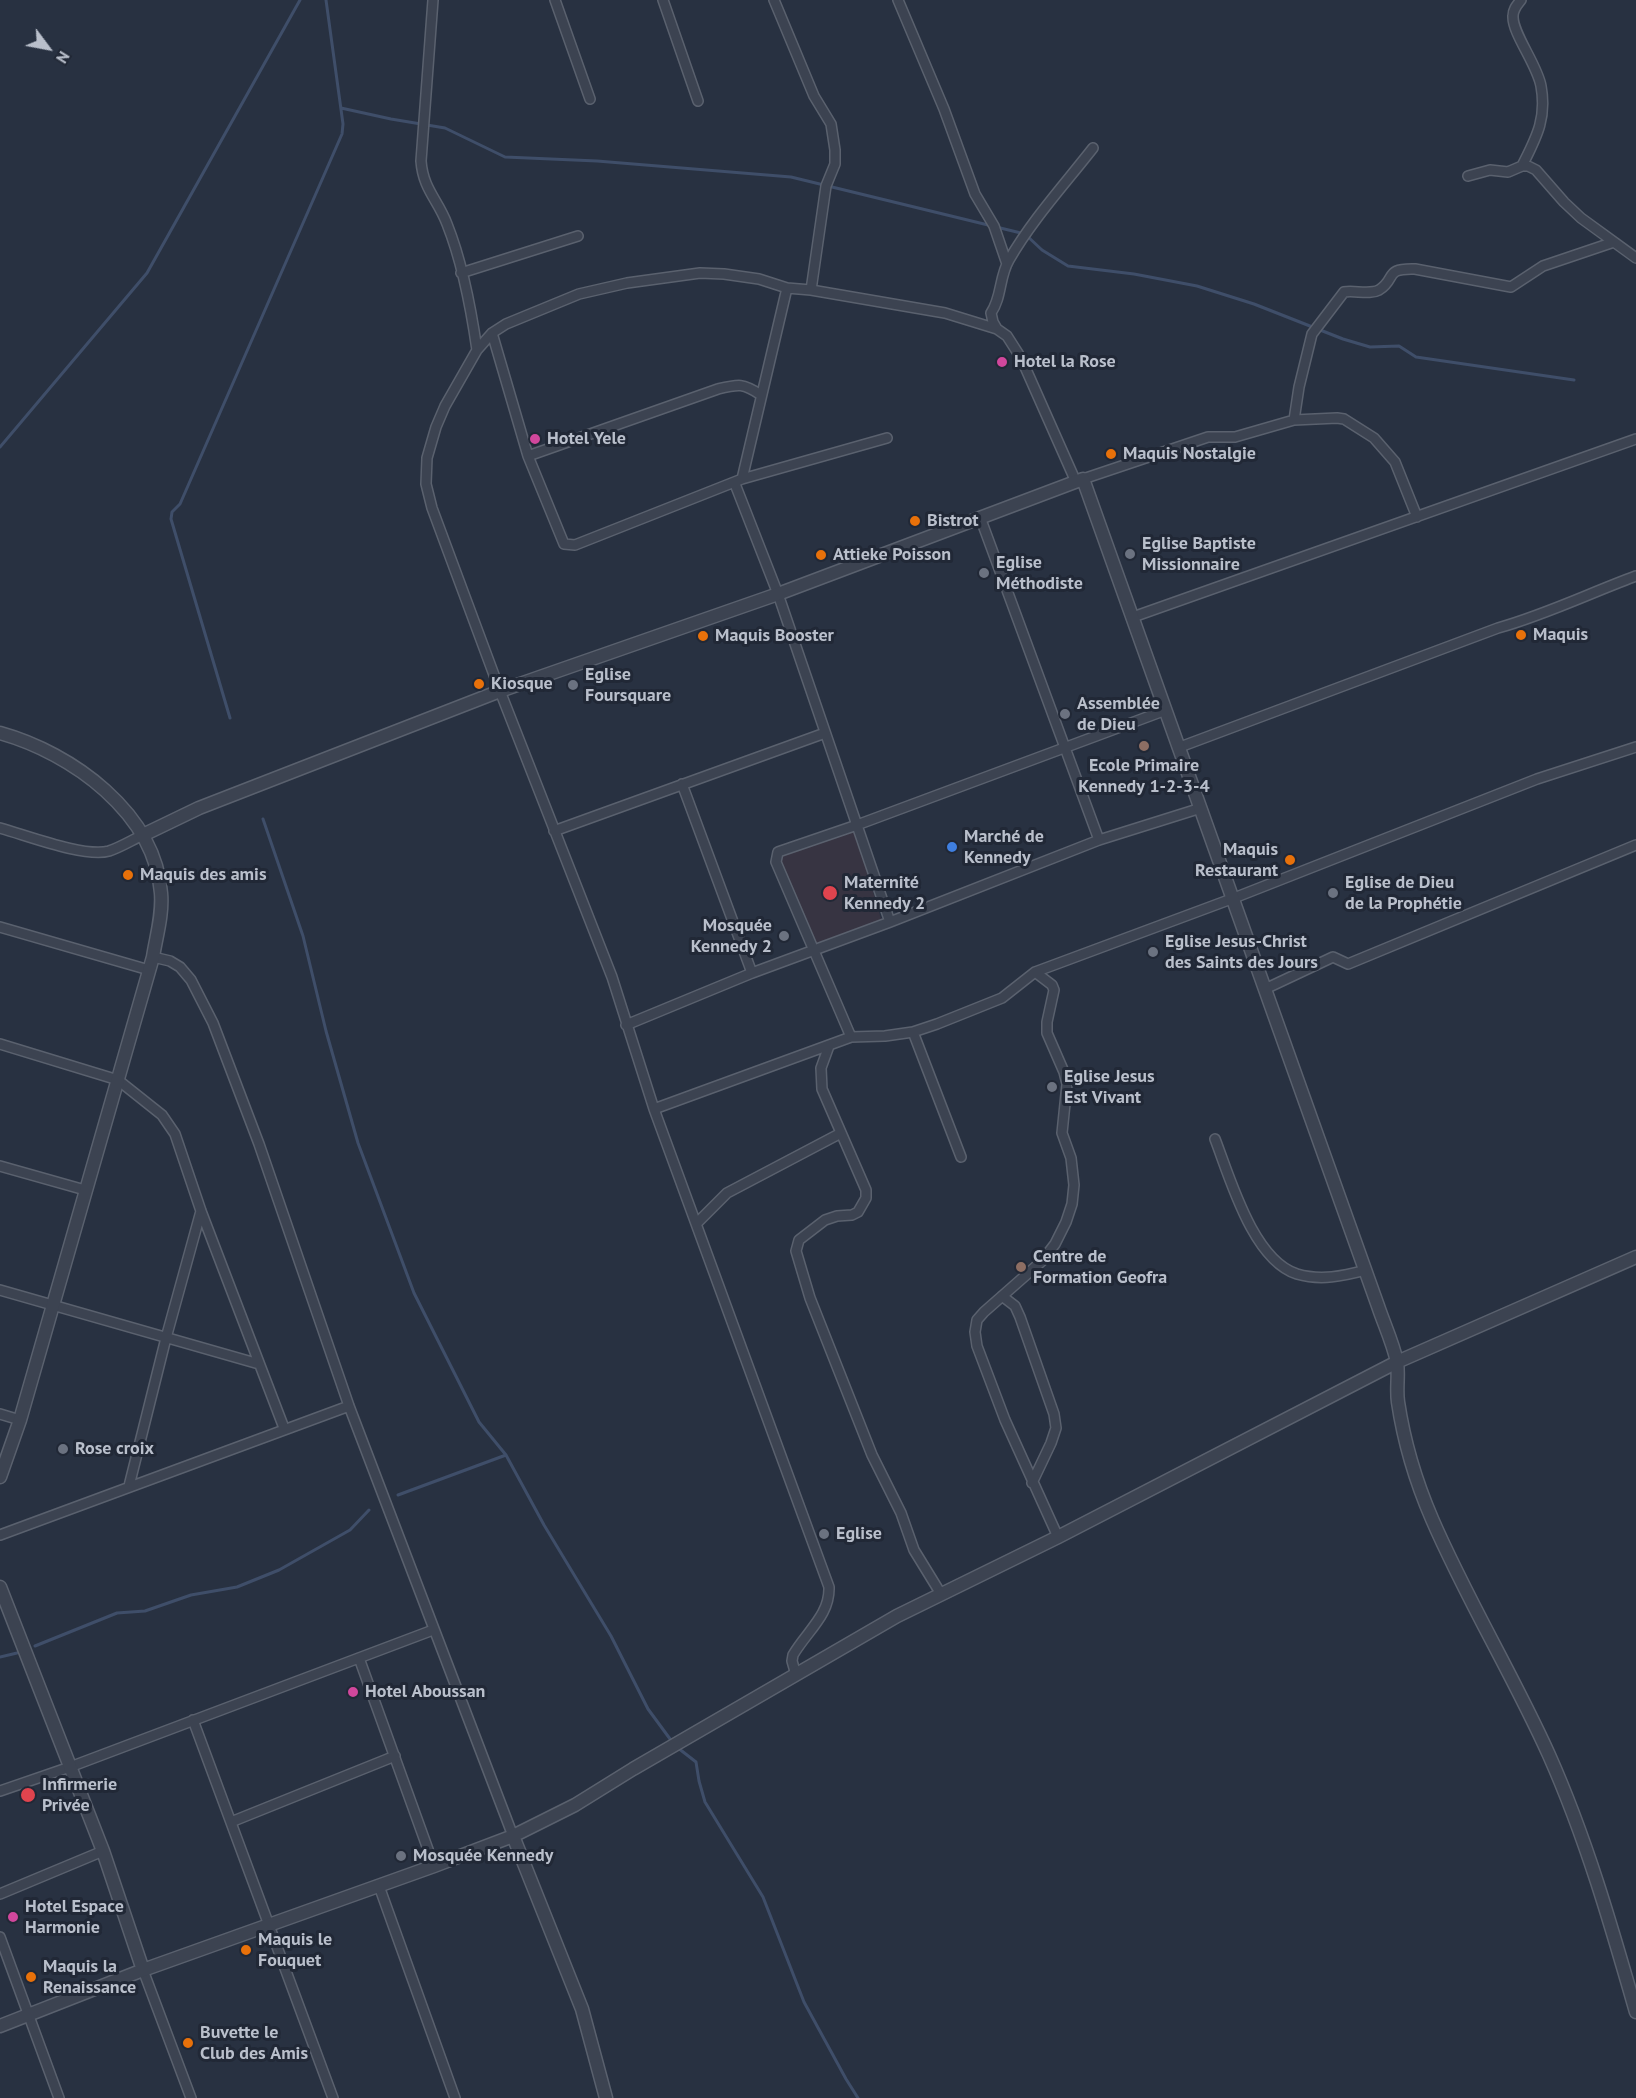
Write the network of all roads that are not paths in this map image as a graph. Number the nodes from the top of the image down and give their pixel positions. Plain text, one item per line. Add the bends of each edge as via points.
1 (433, 0) edge
2 (555, 0) edge
3 (663, 0) edge
4 (774, 0) edge
5 (898, 0) edge
6 (1521, 0) edge
7 (590, 99) dead end
8 (698, 100) dead end
9 (1093, 148) dead end
10 (1522, 166) junction
11 (1468, 176) dead end
12 (578, 236) dead end
13 (1614, 242) junction
14 (1636, 258) edge
15 (1007, 264) junction
16 (461, 273) junction
17 (787, 288) junction
18 (811, 290) junction
19 (997, 329) junction
20 (492, 333) junction
21 (477, 350) junction
22 (761, 395) junction
23 (1294, 420) junction
24 (887, 438) dead end
25 (1636, 439) edge
26 (528, 456) junction
27 (1079, 480) junction
28 (739, 481) junction
29 (980, 517) junction
30 (1417, 517) junction
31 (1636, 576) edge
32 (778, 594) junction
33 (1133, 617) junction
34 (500, 691) junction
35 (1166, 711) junction
36 (0, 733) edge
37 (825, 733) junction
38 (1180, 747) junction
39 (1636, 747) edge
40 (1065, 748) junction
41 (682, 784) junction
42 (1201, 808) junction
43 (857, 825) junction
44 (0, 828) edge
45 (554, 831) junction
46 (143, 835) junction
47 (1099, 840) junction
48 (1636, 845) edge
49 (1234, 898) junction
50 (890, 922) junction
51 (0, 927) edge
52 (813, 950) junction
53 (153, 957) junction
54 (149, 970) junction
55 (1035, 972) junction
56 (752, 973) junction
57 (1265, 989) junction
58 (626, 1025) junction
59 (913, 1032) junction
60 (851, 1037) junction
61 (0, 1044) edge
62 (829, 1046) junction
63 (118, 1080) junction
64 (654, 1109) junction
65 (841, 1132) junction
66 (1215, 1139) dead end
67 (961, 1157) dead end
68 (0, 1166) edge
69 (85, 1190) junction
70 (201, 1211) junction
71 (697, 1223) junction
72 (1636, 1257) edge
73 (1366, 1270) junction
74 (0, 1290) edge
75 (1002, 1296) junction
76 (53, 1305) junction
77 (166, 1338) junction
78 (1397, 1362) junction
79 (259, 1364) junction
80 (349, 1406) junction
81 (0, 1414) edge
82 (20, 1420) junction
83 (284, 1428) junction
84 (0, 1477) edge
85 (1032, 1483) junction
86 (129, 1486) junction
87 (0, 1535) edge
88 (1058, 1537) junction
89 (0, 1587) edge
90 (941, 1594) junction
91 (433, 1630) junction
92 (359, 1658) junction
93 (796, 1675) junction
94 (194, 1720) junction
95 (395, 1756) junction
96 (70, 1767) junction
97 (0, 1791) edge
98 (231, 1822) junction
99 (513, 1836) junction
100 (103, 1851) junction
101 (435, 1866) junction
102 (378, 1886) junction
103 (0, 1894) edge
104 (269, 1925) junction
105 (0, 1937) edge
106 (143, 1970) junction
107 (1636, 2012) edge
108 (28, 2016) junction
109 (0, 2026) edge
110 (59, 2098) edge
111 (191, 2098) edge
112 (333, 2098) edge
113 (454, 2098) edge
114 (606, 2098) edge

1 - 16 street via 422,177 447,224
2 - 7 street
3 - 8 street
4 - 18 street via 814,96 831,124 835,150
5 - 15 street
6 - 10 street via 1512,18 1535,66 1542,109 1539,132
9 - 15 street via 1025,234
10 - 11 street via 1508,172 1490,170
10 - 13 street via 1536,170 1581,218
12 - 16 street
13 - 14 street
13 - 23 street via 1543,266 1511,287 1401,268 1379,290 1344,292 1312,334
15 - 19 street via 998,304 991,313
16 - 21 street
17 - 18 street
17 - 20 street via 724,274 671,276 579,294
17 - 22 street
18 - 19 street via 945,313
19 - 27 street via 1007,336 1021,358
20 - 21 street
20 - 26 street
21 - 34 street via 436,427 427,458 426,484
22 - 26 street via 738,384 718,389
22 - 28 street
23 - 27 street via 1235,437 1208,437
23 - 30 street via 1344,419 1374,438 1395,462
24 - 28 street
25 - 30 street
26 - 28 street via 564,544 575,545
27 - 29 street
27 - 33 street
28 - 32 street
29 - 32 street
29 - 40 street
30 - 33 street
31 - 38 street
32 - 34 street
32 - 37 street
33 - 35 street
34 - 45 street
34 - 46 street via 199,808
35 - 38 street
35 - 40 street
36 - 46 street via 53,754 89,778 117,802
37 - 41 street
37 - 43 street
38 - 42 street
39 - 49 street via 1536,779
40 - 43 street
40 - 47 street
41 - 45 street
41 - 56 street
42 - 47 street
42 - 49 street
43 - 50 street
43 - 52 street via 778,852 776,856
44 - 46 street via 96,853
45 - 58 street via 612,977
46 - 53 street via 161,894
47 - 50 street
48 - 57 street via 1348,964 1333,957
49 - 55 street
49 - 57 street
50 - 52 street
51 - 54 street
52 - 56 street
52 - 60 street
53 - 54 street
53 - 80 street via 180,967 213,1023
54 - 63 street
55 - 59 street via 1002,998
55 - 75 street via 1054,990 1047,1033 1066,1084 1062,1133 1071,1158 1074,1185 1062,1230 1042,1261
56 - 58 street
57 - 73 street
58 - 64 street
59 - 60 street
59 - 67 street
60 - 62 street
61 - 63 street
62 - 64 street
62 - 65 street via 820,1078
63 - 69 street
63 - 70 street via 162,1115 175,1134
64 - 71 street
65 - 71 street via 727,1193
65 - 90 street via 866,1198 858,1212 830,1218 804,1236 796,1251 810,1298 872,1455 901,1513 914,1550
66 - 73 street via 1253,1232 1282,1265 1295,1273 1326,1277
68 - 69 street
69 - 76 street
70 - 77 street
70 - 79 street
71 - 93 street via 829,1587 825,1612 793,1655
72 - 78 street
73 - 78 street
74 - 76 street
75 - 85 street via 1015,1306 1020,1317 1054,1414 1056,1428
75 - 85 street via 977,1320 977,1346
76 - 77 street
76 - 82 street
77 - 79 street
77 - 86 street
78 - 88 street
78 - 107 street via 1397,1398 1404,1438 1432,1518 1511,1675 1577,1819
79 - 83 street
80 - 83 street
80 - 91 street
81 - 82 street
82 - 84 street
83 - 86 street
85 - 88 street
86 - 87 street
88 - 90 street
89 - 96 street
90 - 93 street
91 - 92 street
91 - 99 street
92 - 94 street
92 - 95 street
93 - 99 street via 575,1805
94 - 96 street
94 - 98 street
95 - 98 street
95 - 101 street
96 - 97 street
96 - 100 street
98 - 104 street
99 - 101 street
99 - 114 street via 582,2009
100 - 103 street
100 - 106 street
101 - 102 street
102 - 104 street
102 - 113 street
104 - 106 street
104 - 112 street
105 - 108 street
106 - 108 street
106 - 111 street
108 - 109 street
108 - 110 street

